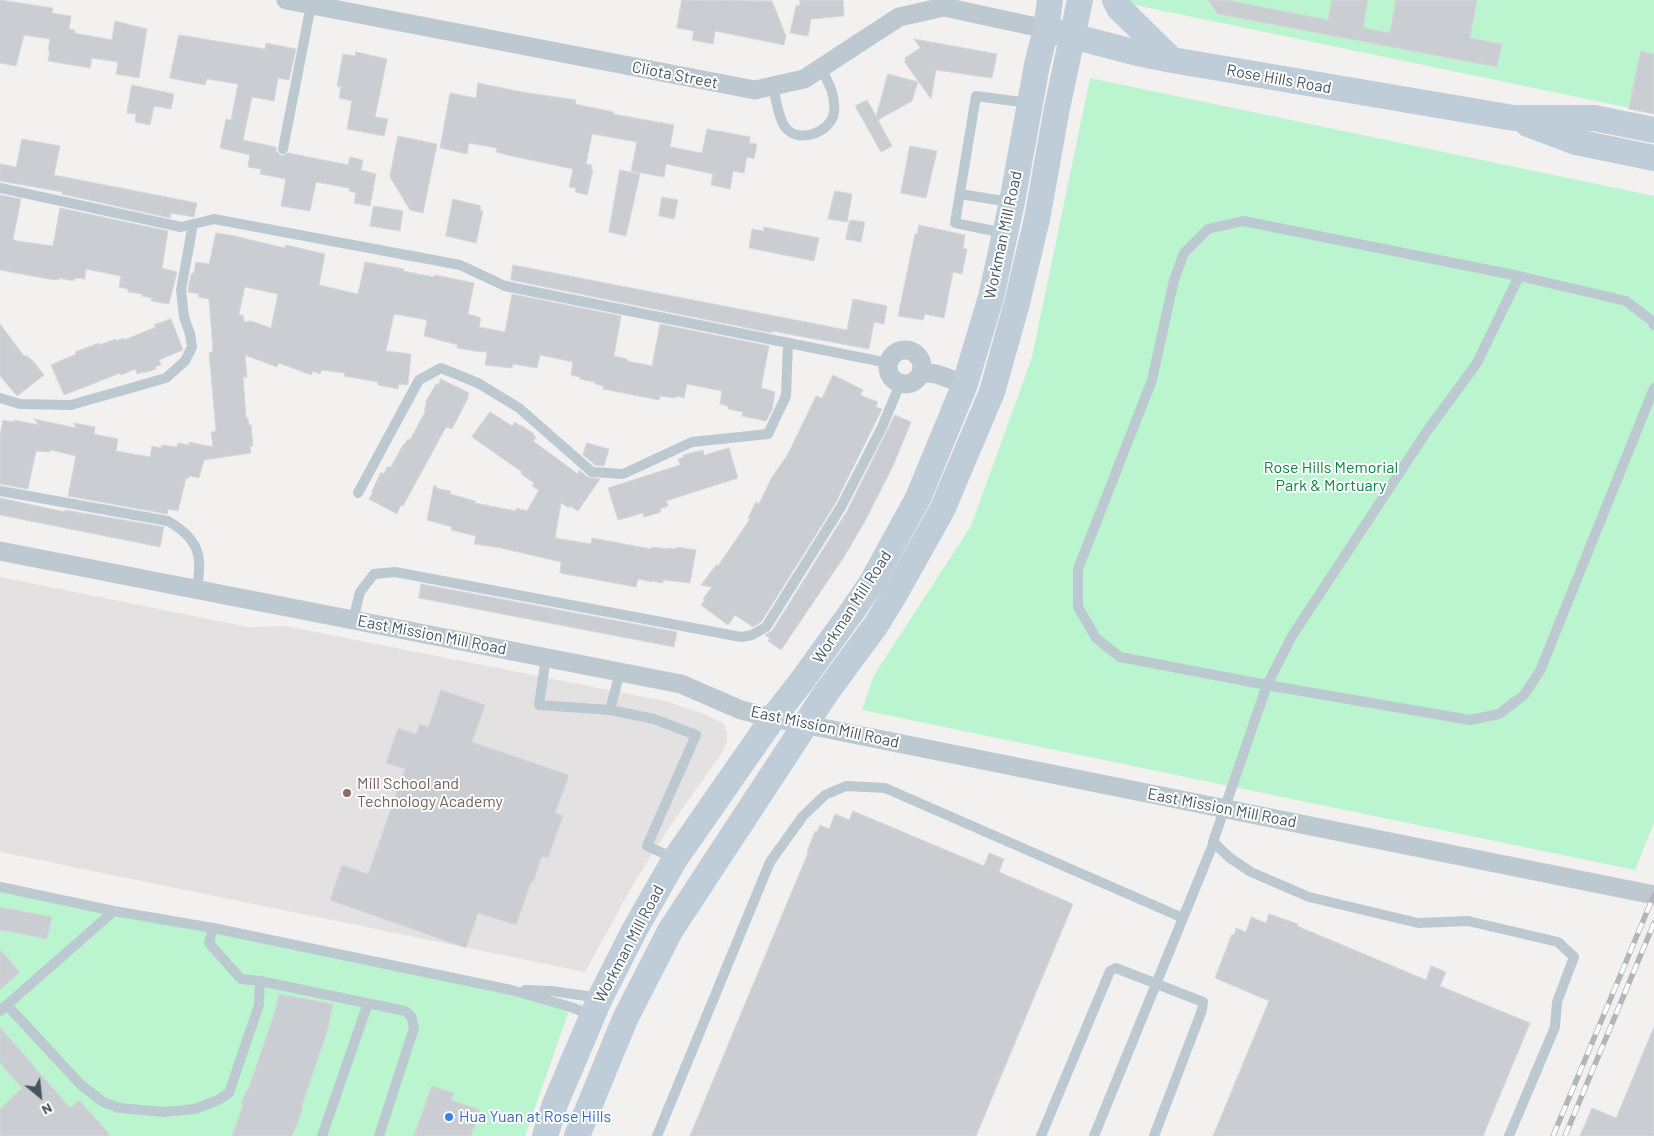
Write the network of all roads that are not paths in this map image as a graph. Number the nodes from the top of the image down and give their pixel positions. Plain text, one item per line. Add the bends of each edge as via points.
1 (286, 0) edge
2 (1050, 0) edge
3 (1080, 0) edge
4 (1115, 0) edge
5 (311, 5) junction
6 (1046, 30) junction
7 (1073, 37) junction
8 (1172, 60) junction
9 (821, 68) junction
10 (773, 86) junction
11 (1030, 104) junction
12 (1514, 118) junction
13 (1654, 130) edge
14 (283, 149) dead end
15 (1654, 158) edge
16 (0, 188) edge
17 (960, 194) junction
18 (1012, 202) junction
19 (193, 224) junction
20 (1005, 233) junction
21 (1519, 276) junction
22 (1654, 325) edge
23 (788, 343) junction
24 (888, 362) junction
25 (928, 373) junction
26 (900, 384) junction
27 (965, 384) junction
28 (1654, 388) edge
29 (992, 392) junction
30 (0, 398) edge
31 (0, 492) edge
32 (358, 493) dead end
33 (0, 551) edge
34 (197, 589) junction
35 (353, 620) junction
36 (546, 657) junction
37 (620, 672) junction
38 (1267, 685) junction
39 (610, 710) junction
40 (773, 718) junction
41 (805, 724) junction
42 (1224, 808) junction
43 (1214, 842) junction
44 (675, 859) junction
45 (0, 887) edge
46 (1654, 895) edge
47 (114, 911) junction
48 (1183, 918) junction
49 (213, 928) junction
50 (260, 981) junction
51 (1156, 985) junction
52 (511, 990) junction
53 (368, 1003) junction
54 (596, 1007) junction
55 (3, 1008) edge
56 (322, 1136) edge
57 (379, 1136) edge
58 (545, 1136) edge
59 (572, 1136) edge
60 (577, 1136) edge
61 (657, 1136) edge
62 (1041, 1136) edge
63 (1094, 1136) edge
64 (1154, 1136) edge
65 (1509, 1136) edge

1 - 5 street, Cliota Street
2 - 6 main road, Workman Mill Road
3 - 7 main road, Workman Mill Road
4 - 8 main road via 1119,8
5 - 10 street, Cliota Street via 754,90
5 - 14 lane
6 - 7 main road, Rose Hills Road
6 - 9 street, Cliota Street via 944,7 899,17
6 - 11 main road, Workman Mill Road
7 - 8 main road, Rose Hills Road
7 - 29 main road, Workman Mill Road via 1032,242
8 - 12 main road, Rose Hills Road
9 - 10 street, Cliota Street via 804,79
9 - 10 lane via 835,101 834,115 827,127 819,132 796,134 786,128
11 - 17 lane via 976,96
11 - 18 main road, Workman Mill Road
12 - 13 main road, Rose Hills Road via 1594,118
12 - 15 main road, Rose Hills Road via 1576,142
16 - 19 lane via 181,227
17 - 18 lane
17 - 20 lane via 955,223
18 - 20 main road, Workman Mill Road
19 - 23 lane via 214,219 460,265 505,286
19 - 30 lane via 180,290 192,347 179,367 166,378 71,405 20,404
20 - 27 main road, Workman Mill Road via 991,297
20 - 29 main road via 1016,242 1017,260 991,371
21 - 22 lane via 1626,301
21 - 38 lane via 1477,363 1292,636
21 - 38 lane via 1242,221 1208,229 1184,252 1174,280 1152,380 1078,569 1078,607 1096,638 1120,656
23 - 24 lane
23 - 32 lane via 786,396 768,434 692,442 624,474 592,472 519,408 478,383 441,368 419,380
24 - 25 street via 896,352 910,351 920,359
24 - 26 street via 890,376
25 - 26 street via 913,382
25 - 27 street
26 - 35 lane via 841,507 766,627 752,634 741,638 395,572 374,574 360,592
27 - 40 main road, Workman Mill Road via 918,498 872,582
28 - 38 lane via 1540,671 1524,695 1499,714 1470,720
29 - 41 main road, Workman Mill Road via 942,510 896,594
31 - 34 lane via 168,521 183,530 195,547 199,560
33 - 34 street, East Mission Mill Road
34 - 35 street, East Mission Mill Road
35 - 36 street, East Mission Mill Road
36 - 37 street, East Mission Mill Road
36 - 39 lane via 539,705
37 - 39 lane
37 - 40 street, East Mission Mill Road via 681,684 741,710
38 - 42 lane
39 - 44 lane via 654,719 696,736 647,846
40 - 41 street, East Mission Mill Road
40 - 44 main road, Workman Mill Road
41 - 42 street, East Mission Mill Road
41 - 60 main road, Workman Mill Road via 670,931 625,1019
42 - 43 lane
42 - 46 street, East Mission Mill Road
43 - 48 lane
43 - 65 lane via 1251,872 1309,897 1418,923 1468,921 1558,942 1574,957 1557,1002 1555,1027
44 - 54 main road, Workman Mill Road via 635,928
45 - 47 lane
47 - 49 lane
47 - 55 lane
48 - 51 lane
48 - 61 lane via 885,788 846,786 825,796 803,816 770,862
49 - 50 lane via 209,943 240,979
49 - 52 lane
50 - 53 lane
50 - 55 lane via 258,1005 229,1093 195,1109 164,1112 119,1108 103,1102 80,1084
51 - 62 lane via 1116,968 1110,971
51 - 63 lane
51 - 64 lane via 1202,1002 1202,1010
52 - 54 lane via 571,1007
52 - 54 lane via 552,991
53 - 56 lane
53 - 57 lane via 405,1011 411,1016 414,1028
54 - 58 main road, Workman Mill Road
54 - 59 main road via 609,1007 610,1019 576,1109

